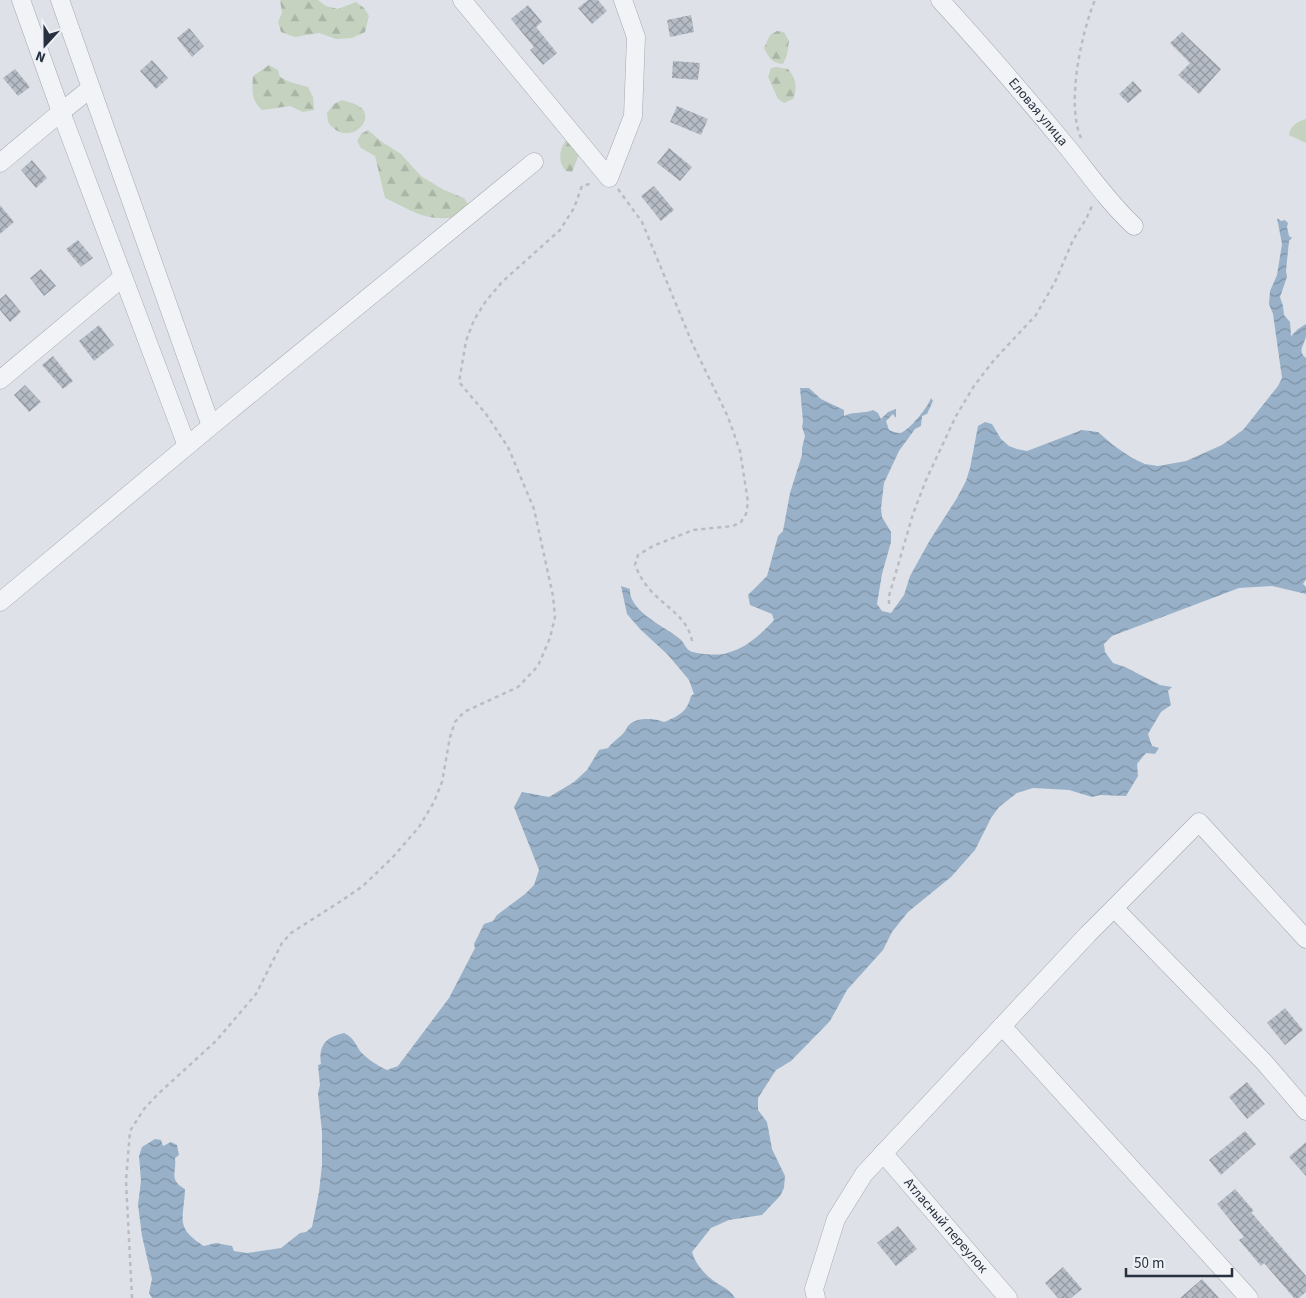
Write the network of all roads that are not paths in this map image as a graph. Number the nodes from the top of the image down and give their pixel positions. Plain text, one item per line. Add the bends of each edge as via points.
1 (21, 0) edge
2 (60, 0) edge
3 (462, 0) edge
4 (623, 0) edge
5 (940, 0) edge
6 (91, 88) junction
7 (61, 112) junction
8 (534, 162) dead end
9 (0, 163) edge
10 (1134, 226) dead end
11 (123, 277) junction
12 (0, 380) edge
13 (211, 426) junction
14 (187, 446) junction
15 (0, 602) edge
16 (1114, 908) junction
17 (1306, 939) edge
18 (1002, 1026) junction
19 (1306, 1111) edge
20 (883, 1153) junction
21 (816, 1298) edge
22 (1008, 1298) edge
23 (1249, 1298) edge

1 - 7 street
2 - 6 street
3 - 4 street via 610,178 634,116 636,37
5 - 10 street, Еловая улица
6 - 7 street
6 - 13 street
7 - 9 street
7 - 11 street
8 - 13 street
11 - 12 street
11 - 14 street
13 - 14 street
14 - 15 street
16 - 17 street via 1199,822
16 - 18 street
16 - 19 street via 1264,1062
18 - 20 street
18 - 23 street
20 - 21 street via 864,1174 836,1219 814,1289
20 - 22 street, Атласный переулок

